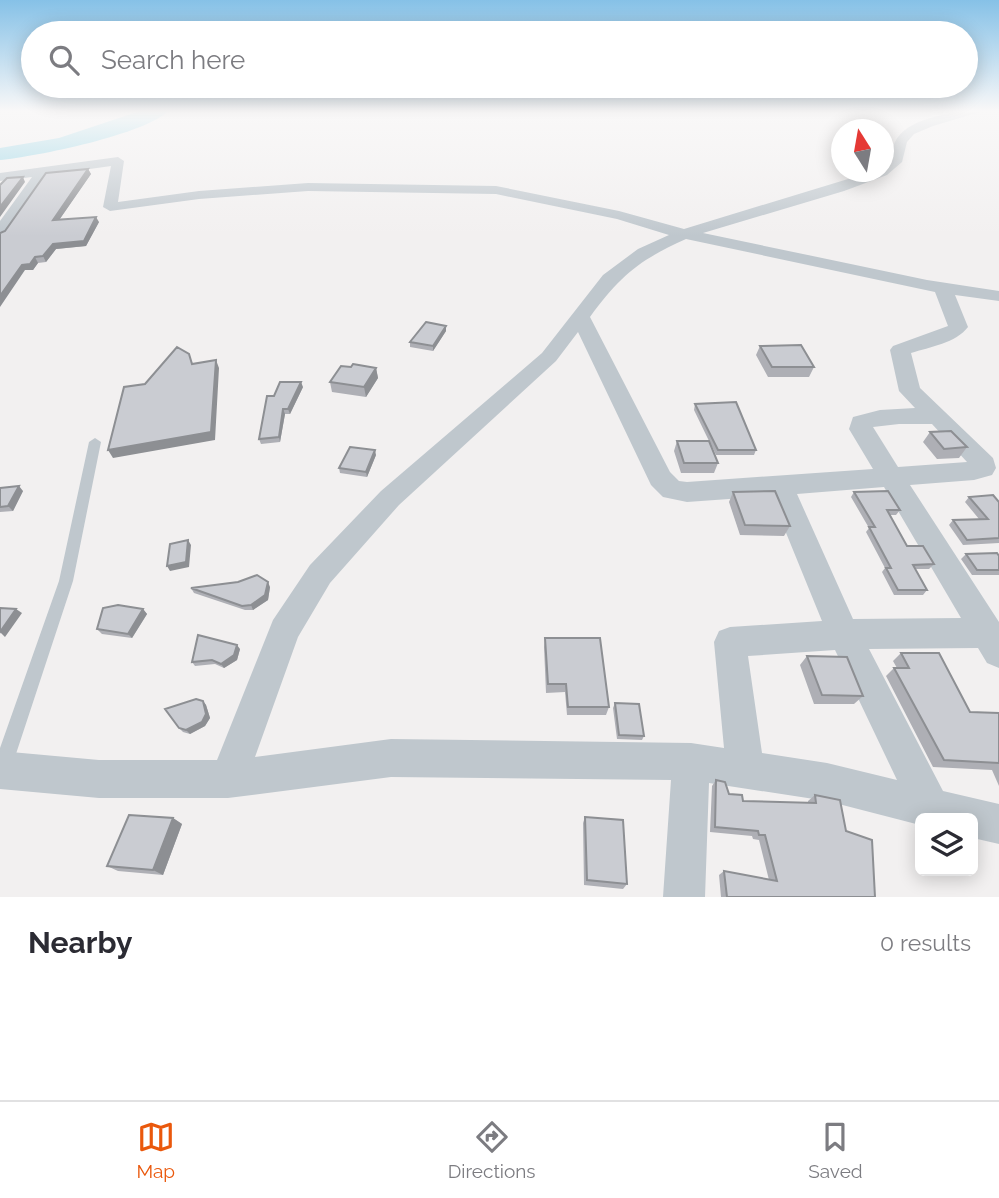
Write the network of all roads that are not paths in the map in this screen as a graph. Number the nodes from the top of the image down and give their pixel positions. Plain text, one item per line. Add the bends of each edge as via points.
1 (44, 169) junction
2 (0, 177) edge
3 (855, 182) edge
4 (0, 232) edge
5 (684, 234) junction
6 (943, 288) junction
7 (999, 296) edge
8 (580, 316) junction
9 (938, 418) junction
10 (95, 442) dead end
11 (889, 478) junction
12 (780, 485) junction
13 (844, 634) junction
14 (993, 643) edge
15 (691, 762) junction
16 (745, 769) junction
17 (1, 770) edge
18 (228, 779) junction
19 (932, 810) junction
20 (947, 813) edge
21 (978, 819) edge
22 (999, 824) edge
23 (684, 897) edge

1 - 2 street
1 - 4 street
1 - 5 street via 118,161 110,207 308,187 496,190 619,215
3 - 5 street
5 - 6 street
5 - 8 street via 625,266
6 - 7 street
6 - 9 street via 958,327 900,350 910,391
8 - 12 street via 660,478 672,490
8 - 18 street via 549,357 390,498 320,574 284,630
9 - 11 street via 903,415 861,423
9 - 11 street via 983,468
10 - 17 lane via 66,581
11 - 12 street
11 - 14 street
12 - 13 street
13 - 14 street
13 - 16 street via 730,642
13 - 19 street
15 - 16 street
15 - 18 street via 391,758
15 - 23 street
16 - 19 street via 827,782
17 - 18 street via 99,779
19 - 20 street
21 - 22 street

